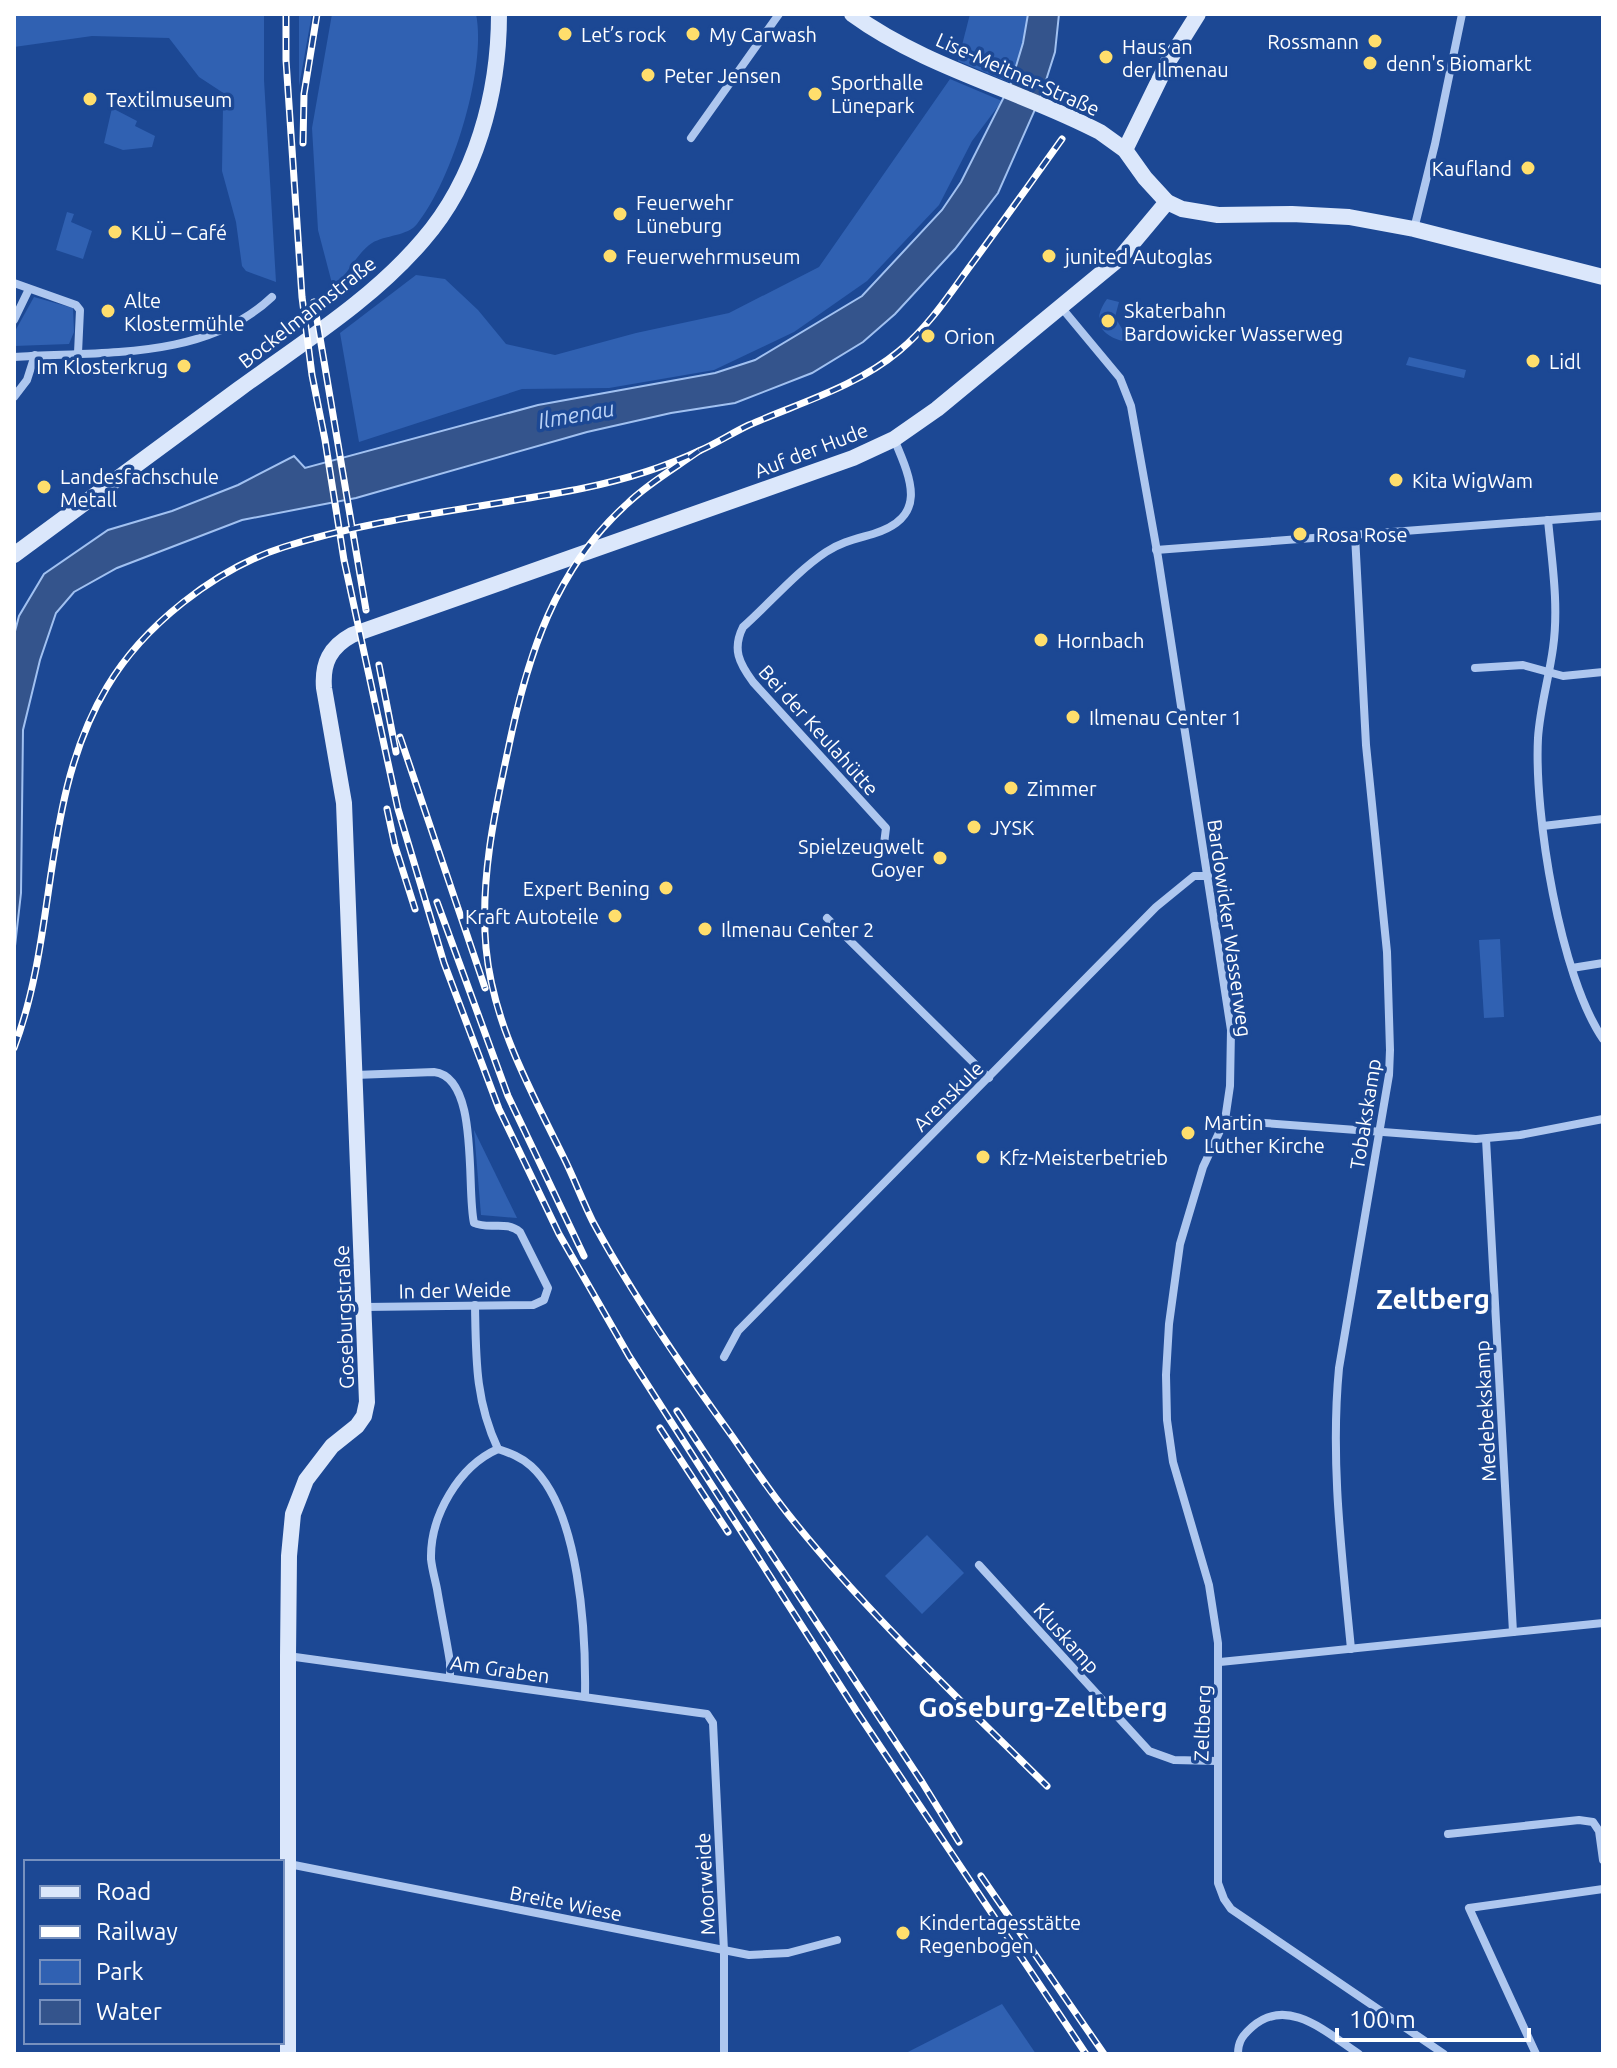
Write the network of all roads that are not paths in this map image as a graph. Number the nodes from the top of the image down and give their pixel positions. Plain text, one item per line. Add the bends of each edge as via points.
1 (499, 14) edge
2 (779, 14) edge
3 (852, 14) edge
4 (1198, 14) edge
5 (1462, 14) edge
6 (691, 138) dead end
7 (1125, 150) junction
8 (1167, 202) junction
9 (1414, 229) junction
10 (1603, 277) edge
11 (14, 283) edge
12 (29, 289) junction
13 (272, 297) dead end
14 (1061, 307) junction
15 (14, 320) edge
16 (78, 353) junction
17 (35, 355) junction
18 (14, 357) edge
19 (14, 397) edge
20 (894, 439) junction
21 (1603, 516) edge
22 (1548, 520) junction
23 (1355, 535) junction
24 (1156, 550) junction
25 (14, 555) edge
26 (331, 652) joint
27 (1475, 668) dead end
28 (1548, 671) junction
29 (1603, 672) edge
30 (1603, 819) edge
31 (1543, 826) junction
32 (884, 844) dead end
33 (1208, 876) junction
34 (827, 918) dead end
35 (1603, 963) edge
36 (1572, 968) junction
37 (1603, 1039) edge
38 (355, 1075) junction
39 (989, 1078) junction
40 (1603, 1119) edge
41 (1225, 1120) junction
42 (1379, 1132) junction
43 (1486, 1139) junction
44 (475, 1305) junction
45 (364, 1307) junction
46 (724, 1357) dead end
47 (498, 1449) junction
48 (979, 1565) dead end
49 (1603, 1623) edge
50 (1513, 1632) junction
51 (1351, 1649) junction
52 (288, 1656) junction
53 (1220, 1662) junction
54 (450, 1678) junction
55 (585, 1696) junction
56 (707, 1714) joint
57 (1217, 1761) junction
58 (1448, 1834) dead end
59 (1603, 1860) edge
60 (289, 1864) junction
61 (1603, 1889) edge
62 (837, 1940) dead end
63 (724, 1951) junction
64 (288, 2054) edge
65 (724, 2054) edge
66 (1238, 2054) edge
67 (1359, 2054) edge
68 (1444, 2054) edge
69 (1536, 2054) edge

1 - 25 street, Bockelmannstraße via 499,48 476,149 425,238 336,319
2 - 6 street
3 - 7 street, Lise-Meitner-Straße via 890,38 1100,132
4 - 7 street
5 - 9 street
7 - 8 street
8 - 9 street via 1200,214 1349,217
8 - 14 street, Auf der Hude via 1121,257
9 - 10 street
11 - 12 street
12 - 15 street
12 - 16 street via 80,310
13 - 16 street via 247,318 208,337
14 - 20 street, Auf der Hude
14 - 24 street, Bardowicker Wasserweg via 1127,393
16 - 17 street
17 - 18 street
17 - 19 street via 27,380
20 - 26 street, Auf der Hude via 352,635
20 - 32 street, Bei der Keulahütte via 912,486 906,514 888,529 822,555 743,627 737,639 746,673 886,828
21 - 22 street
22 - 23 street
22 - 28 street via 1555,603
23 - 24 street
23 - 42 street, Tobakskamp via 1366,745 1387,963 1390,1063
24 - 33 street, Bardowicker Wasserweg
26 - 38 street, Goseburgstraße via 323,673 344,803
27 - 28 street via 1523,665
28 - 29 street via 1563,676
28 - 31 street via 1538,738
30 - 31 street
31 - 36 street
33 - 39 street, Arenskule via 1194,876 1156,907
33 - 41 street, Bardowicker Wasserweg via 1231,1030
34 - 39 street
35 - 36 street
36 - 37 street
38 - 44 street, In der Weide via 434,1072 451,1078 468,1128 474,1223 520,1232 548,1288 544,1300 533,1305
38 - 45 street, Goseburgstraße
39 - 46 street, Arenskule via 738,1331
40 - 43 street
41 - 42 street
41 - 53 street, Bardowicker Wasserweg via 1203,1167 1180,1244 1166,1369 1171,1452 1209,1585
42 - 43 street
42 - 51 street, Tobakskamp via 1335,1408
43 - 50 street, Medebekskamp
44 - 45 street, In der Weide
44 - 47 street via 477,1385
45 - 52 street, Goseburgstraße via 364,1416 319,1462 293,1514
47 - 54 street via 468,1468 434,1535 431,1560
47 - 55 street via 522,1460 544,1481 566,1532 584,1619
48 - 57 street, Kluskamp via 1149,1751 1174,1760
49 - 50 street, Zeltberg
50 - 51 street, Zeltberg
51 - 53 street, Zeltberg
52 - 54 street, Am Graben
52 - 60 street, Goseburgstraße
53 - 57 street, Zeltberg
54 - 55 street, Am Graben
55 - 56 street, Am Graben
56 - 63 street, Moorweide via 713,1723
57 - 68 street, Zeltberg via 1220,1891 1231,1909
58 - 59 street via 1593,1822
60 - 63 street, Breite Wiese
60 - 64 street, Goseburgstraße
61 - 69 street via 1469,1908
62 - 63 street, Breite Wiese via 769,1955
63 - 65 street, Moorweide
66 - 67 street via 1242,2036 1259,2021 1285,2013 1298,2015

